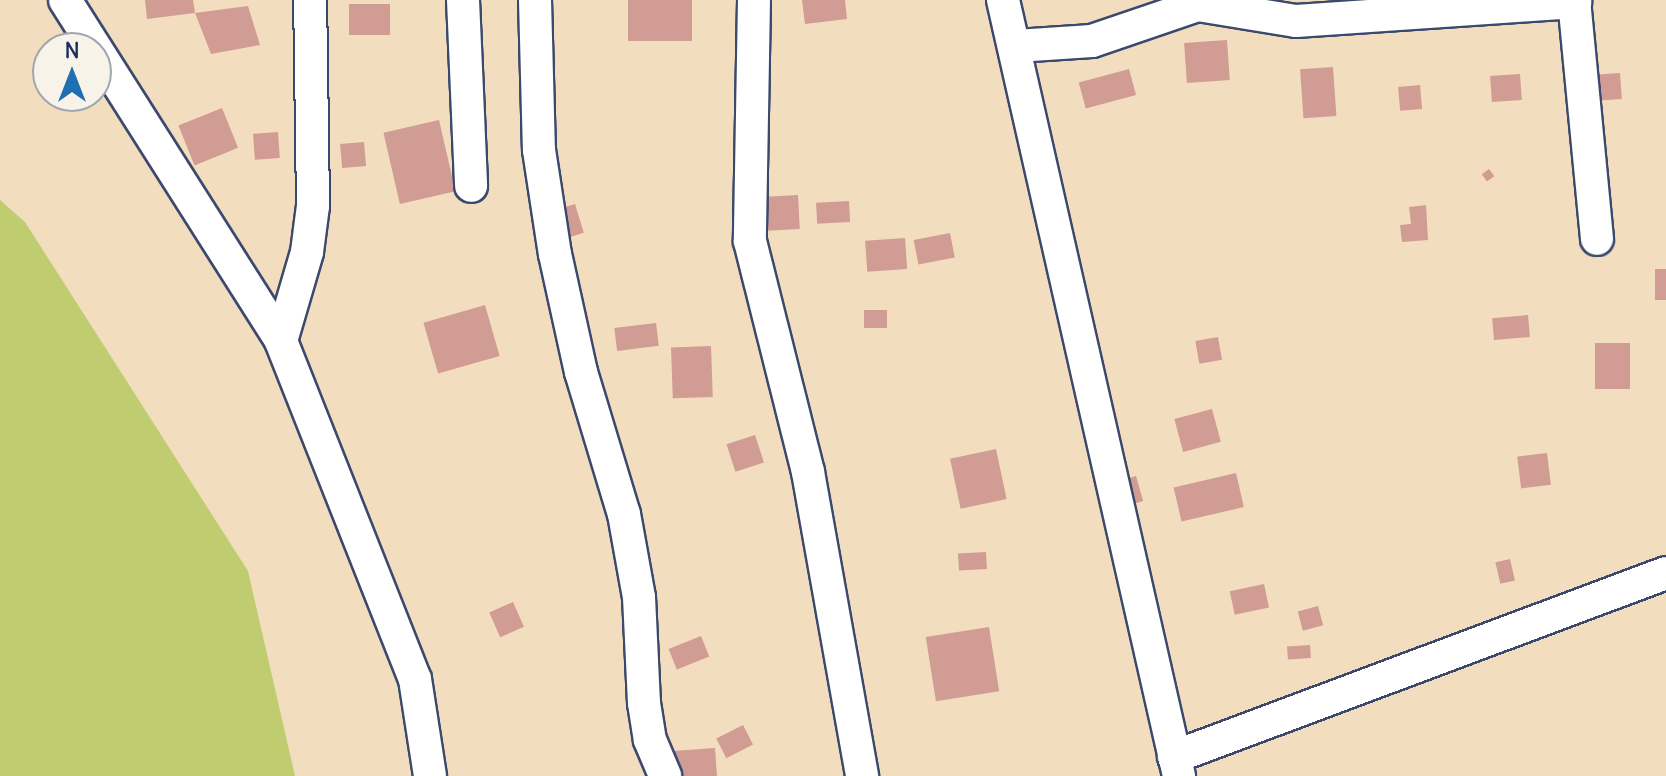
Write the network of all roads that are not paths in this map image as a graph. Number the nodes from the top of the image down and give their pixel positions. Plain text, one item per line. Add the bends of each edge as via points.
1 (65, 0) edge
2 (310, 0) edge
3 (463, 0) edge
4 (535, 0) edge
5 (754, 0) edge
6 (1003, 0) edge
7 (1574, 1) edge
8 (1198, 3) edge
9 (1016, 46) junction
10 (471, 186) dead end
11 (1597, 239) dead end
12 (281, 341) junction
13 (1666, 573) edge
14 (1176, 766) edge
15 (430, 776) edge
16 (665, 776) edge
17 (862, 776) edge

1 - 12 street
2 - 12 street via 313,206 307,252
3 - 10 street
4 - 16 street via 539,150 555,254 581,372 624,514 639,597 644,703 650,740
5 - 17 street via 750,241 808,472
6 - 9 street
7 - 8 street via 1296,21
7 - 11 street
8 - 9 street via 1092,41
9 - 14 street
12 - 15 street via 415,679
13 - 14 street

